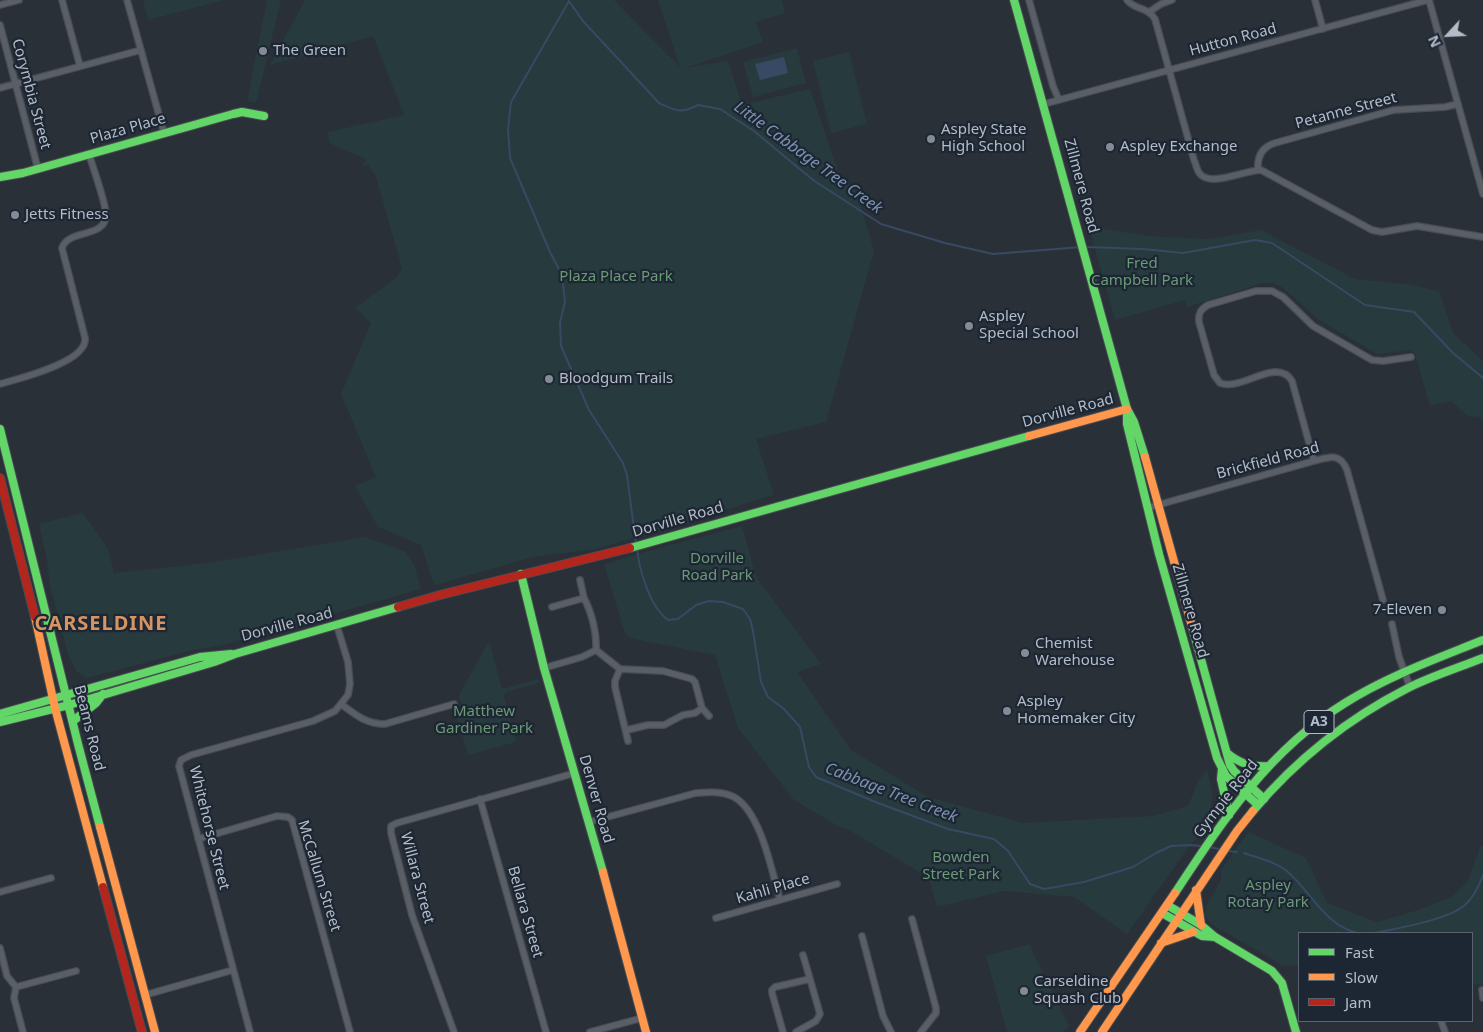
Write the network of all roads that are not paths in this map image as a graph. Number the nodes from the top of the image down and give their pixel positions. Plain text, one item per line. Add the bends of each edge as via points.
1 (19, 0) edge
2 (62, 0) edge
3 (127, 0) edge
4 (1014, 0) edge
5 (1029, 0) edge
6 (1127, 0) edge
7 (1172, 0) edge
8 (1315, 0) edge
9 (1428, 0) edge
10 (0, 5) edge
11 (1150, 12) junction
12 (0, 25) edge
13 (1323, 29) junction
14 (141, 50) junction
15 (80, 66) junction
16 (1169, 70) junction
17 (16, 84) junction
18 (0, 88) edge
19 (1059, 100) junction
20 (1044, 104) junction
21 (1458, 104) junction
22 (264, 116) dead end
23 (164, 133) junction
24 (89, 154) junction
25 (38, 169) junction
26 (1258, 170) junction
27 (0, 177) edge
28 (1483, 194) edge
29 (1483, 237) edge
30 (1411, 357) dead end
31 (0, 384) edge
32 (1127, 409) junction
33 (0, 429) edge
34 (1314, 461) junction
35 (0, 478) edge
36 (1158, 505) junction
37 (1147, 508) junction
38 (521, 574) junction
39 (580, 580) dead end
40 (584, 598) junction
41 (1383, 600) dead end
42 (552, 607) dead end
43 (1392, 624) dead end
44 (337, 626) junction
45 (1483, 640) edge
46 (596, 650) junction
47 (235, 654) junction
48 (1483, 658) edge
49 (544, 668) junction
50 (620, 669) junction
51 (1405, 671) junction
52 (1410, 687) junction
53 (67, 694) junction
54 (103, 694) junction
55 (53, 698) junction
56 (341, 704) junction
57 (454, 704) dead end
58 (69, 705) junction
59 (55, 708) junction
60 (702, 708) junction
61 (0, 714) edge
62 (709, 716) dead end
63 (73, 721) junction
64 (0, 722) edge
65 (627, 730) junction
66 (628, 741) dead end
67 (1227, 753) junction
68 (1268, 766) junction
69 (1222, 769) junction
70 (575, 773) junction
71 (1250, 786) junction
72 (1244, 793) junction
73 (480, 799) junction
74 (1264, 799) junction
75 (1258, 805) junction
76 (1229, 815) junction
77 (589, 822) junction
78 (198, 839) junction
79 (51, 878) dead end
80 (837, 884) dead end
81 (1196, 890) junction
82 (0, 892) edge
83 (780, 900) junction
84 (1167, 905) junction
85 (1162, 913) junction
86 (1181, 913) junction
87 (716, 918) dead end
88 (912, 919) dead end
89 (1176, 921) junction
90 (1201, 925) junction
91 (1193, 932) junction
92 (862, 936) dead end
93 (1216, 937) junction
94 (1161, 943) junction
95 (0, 948) edge
96 (804, 955) dead end
97 (233, 970) junction
98 (76, 971) dead end
99 (810, 979) junction
100 (16, 988) junction
101 (1482, 990) edge
102 (145, 995) junction
103 (1483, 998) edge
104 (642, 1018) junction
105 (23, 1032) edge
106 (142, 1032) edge
107 (155, 1032) edge
108 (250, 1032) edge
109 (350, 1032) edge
110 (454, 1032) edge
111 (546, 1032) edge
112 (590, 1032) edge
113 (646, 1032) edge
114 (783, 1032) edge
115 (796, 1032) edge
116 (891, 1032) edge
117 (921, 1032) edge
118 (1080, 1032) edge
119 (1102, 1032) edge
120 (1296, 1032) edge

1 - 10 street
2 - 15 street
3 - 14 street
4 - 20 main road, Zillmere Road
5 - 19 street
6 - 11 street via 1131,5
7 - 11 street
8 - 13 street
9 - 13 street, Hutton Road
9 - 21 street
11 - 16 street
12 - 17 street, Corymbia Street
13 - 16 street, Hutton Road
14 - 15 street
14 - 23 street
15 - 17 street
16 - 19 street, Hutton Road
16 - 26 street via 1200,174 1214,180
17 - 18 street
17 - 25 street, Corymbia Street
19 - 20 street, Hutton Road
20 - 32 main road, Zillmere Road
21 - 26 street, Petanne Street via 1394,110 1275,143 1263,150
21 - 28 street
22 - 23 main road, Plaza Place via 242,112
23 - 24 main road, Plaza Place
24 - 25 main road, Plaza Place
24 - 31 street via 105,209 105,220 97,229 70,238 62,248 84,346 51,368
25 - 27 main road, Plaza Place
26 - 29 street via 1270,173 1372,230 1382,232 1417,226
30 - 34 street via 1372,360 1313,326 1283,297 1272,291 1256,291 1201,310 1199,322 1214,375 1220,383 1230,384 1278,371 1288,375
32 - 36 main road, Zillmere Road via 1134,422
32 - 37 main road, Zillmere Road via 1127,424
32 - 38 main road, Dorville Road via 620,551
33 - 53 main road, Beams Road
34 - 36 street, Brickfield Road
34 - 41 street, Brickfield Road via 1332,457 1345,465
35 - 55 main road, Beams Road
36 - 37 street, Brickfield Road
36 - 67 main road, Zillmere Road
37 - 69 main road, Zillmere Road
38 - 44 main road, Dorville Road
38 - 49 main road, Denver Road
39 - 40 street
40 - 42 street
40 - 46 street via 597,641
43 - 51 street
44 - 47 main road, Dorville Road
44 - 56 street via 348,662 350,684 348,695
45 - 51 main road, Gympie Road / A3
46 - 49 street
46 - 50 street
47 - 53 main road, Dorville Road via 200,657
47 - 54 main road, Dorville Road
48 - 52 main road, Gympie Road / A3
49 - 70 main road, Denver Road
50 - 60 street via 663,671 692,679
50 - 65 street via 615,687
51 - 52 street
51 - 68 main road, Gympie Road / A3 via 1327,716
52 - 74 main road, Gympie Road / A3 via 1337,732
53 - 55 main road, Dorville Road
53 - 58 main road, Beams Road
54 - 58 main road, Dorville Road
54 - 63 main road
55 - 59 main road, Beams Road
55 - 61 main road, Dorville Road
56 - 57 street via 365,721 385,724
56 - 78 street, Whitehorse Street via 335,711 313,721 181,760 180,772
58 - 59 main road, Dorville Road
58 - 63 main road, Beams Road
59 - 64 main road, Dorville Road
59 - 106 main road, Beams Road
60 - 62 street
60 - 65 street via 664,725
63 - 102 main road, Beams Road
65 - 66 street
67 - 68 main road via 1248,766
67 - 71 main road, Zillmere Road via 1234,771
68 - 71 main road, Gympie Road / A3
69 - 72 main road, Zillmere Road
69 - 76 main road via 1221,780
70 - 73 street, Willara Street
70 - 77 main road, Denver Road
71 - 72 main road, Gympie Road / A3
71 - 74 main road, Zillmere Road
72 - 75 main road, Zillmere Road
72 - 76 main road, Gympie Road / A3
73 - 110 street, Willara Street via 391,826 412,915
73 - 111 street, Bellara Street
74 - 75 main road, Gympie Road / A3
75 - 81 main road, Gympie Road / A3
76 - 84 main road, Gympie Road / A3
77 - 83 street via 696,793 724,793 742,803 755,822
77 - 104 main road, Denver Road
78 - 97 street, Whitehorse Street
78 - 109 street, McCallum Street via 277,816 292,820
79 - 82 street
80 - 83 street, Kahli Place
81 - 86 main road, Gympie Road / A3
81 - 90 main road
83 - 87 street, Kahli Place
84 - 85 main road, Gympie Road / A3
84 - 86 main road
85 - 89 main road
85 - 118 main road, Gympie Road / A3
86 - 89 main road, Gympie Road / A3
86 - 90 main road
88 - 117 street via 936,1008 936,1013
89 - 91 main road
89 - 94 main road, Gympie Road / A3
90 - 93 main road
91 - 93 main road
91 - 94 main road
92 - 116 street via 883,1016
93 - 120 main road via 1272,971 1282,983
94 - 119 main road, Gympie Road / A3
95 - 100 street via 7,976
96 - 99 street
97 - 102 street
97 - 108 street, Whitehorse Street
98 - 100 street
99 - 114 street via 772,990
99 - 115 street via 820,1014 816,1021
100 - 105 street via 14,998
101 - 103 street
102 - 107 main road, Beams Road
104 - 112 street
104 - 113 main road, Denver Road

